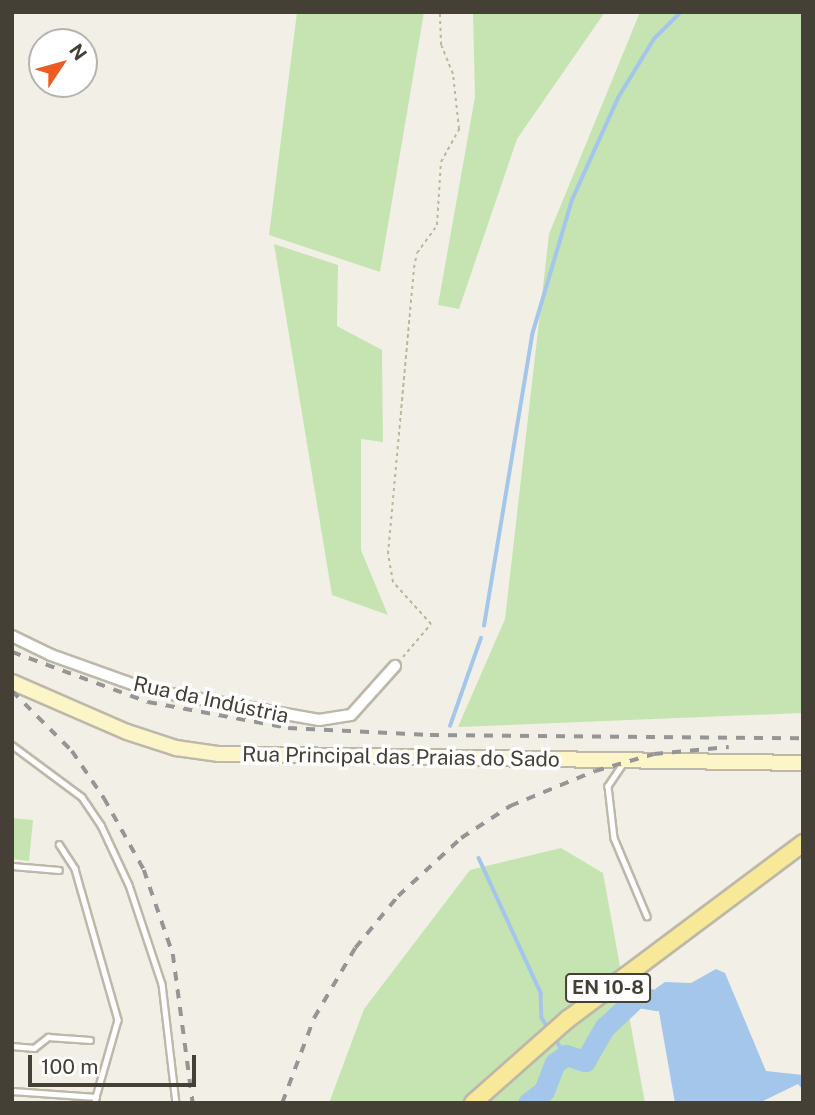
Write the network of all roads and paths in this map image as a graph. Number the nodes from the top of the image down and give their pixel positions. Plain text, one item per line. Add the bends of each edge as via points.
1 (440, 12) edge
2 (12, 636) edge
3 (396, 666) joint
4 (12, 682) edge
5 (12, 745) edge
6 (626, 761) junction
7 (803, 763) edge
8 (803, 843) edge
9 (60, 844) dead end
10 (12, 866) edge
11 (59, 870) dead end
12 (647, 916) dead end
13 (90, 1040) dead end
14 (12, 1046) edge
15 (12, 1091) edge
16 (95, 1100) edge
17 (176, 1103) edge
18 (473, 1103) edge

1 - 3 path via 441,45 453,74 459,129 441,162 437,225 417,253 414,268 388,554 393,582 431,624
2 - 3 street, Rua da Indústria via 69,663 149,690 236,709 319,720 351,715
4 - 6 street, Rua Principal das Praias do Sado via 127,732 204,753
5 - 17 lane via 82,797 101,825 129,885 162,984
6 - 7 street, Rua Principal das Praias do Sado
6 - 12 lane via 609,783 613,832
8 - 18 main road, EN 10-8 via 568,1019
9 - 16 lane via 75,869 118,1020
10 - 11 lane
13 - 14 lane via 48,1037 34,1048
15 - 16 lane

